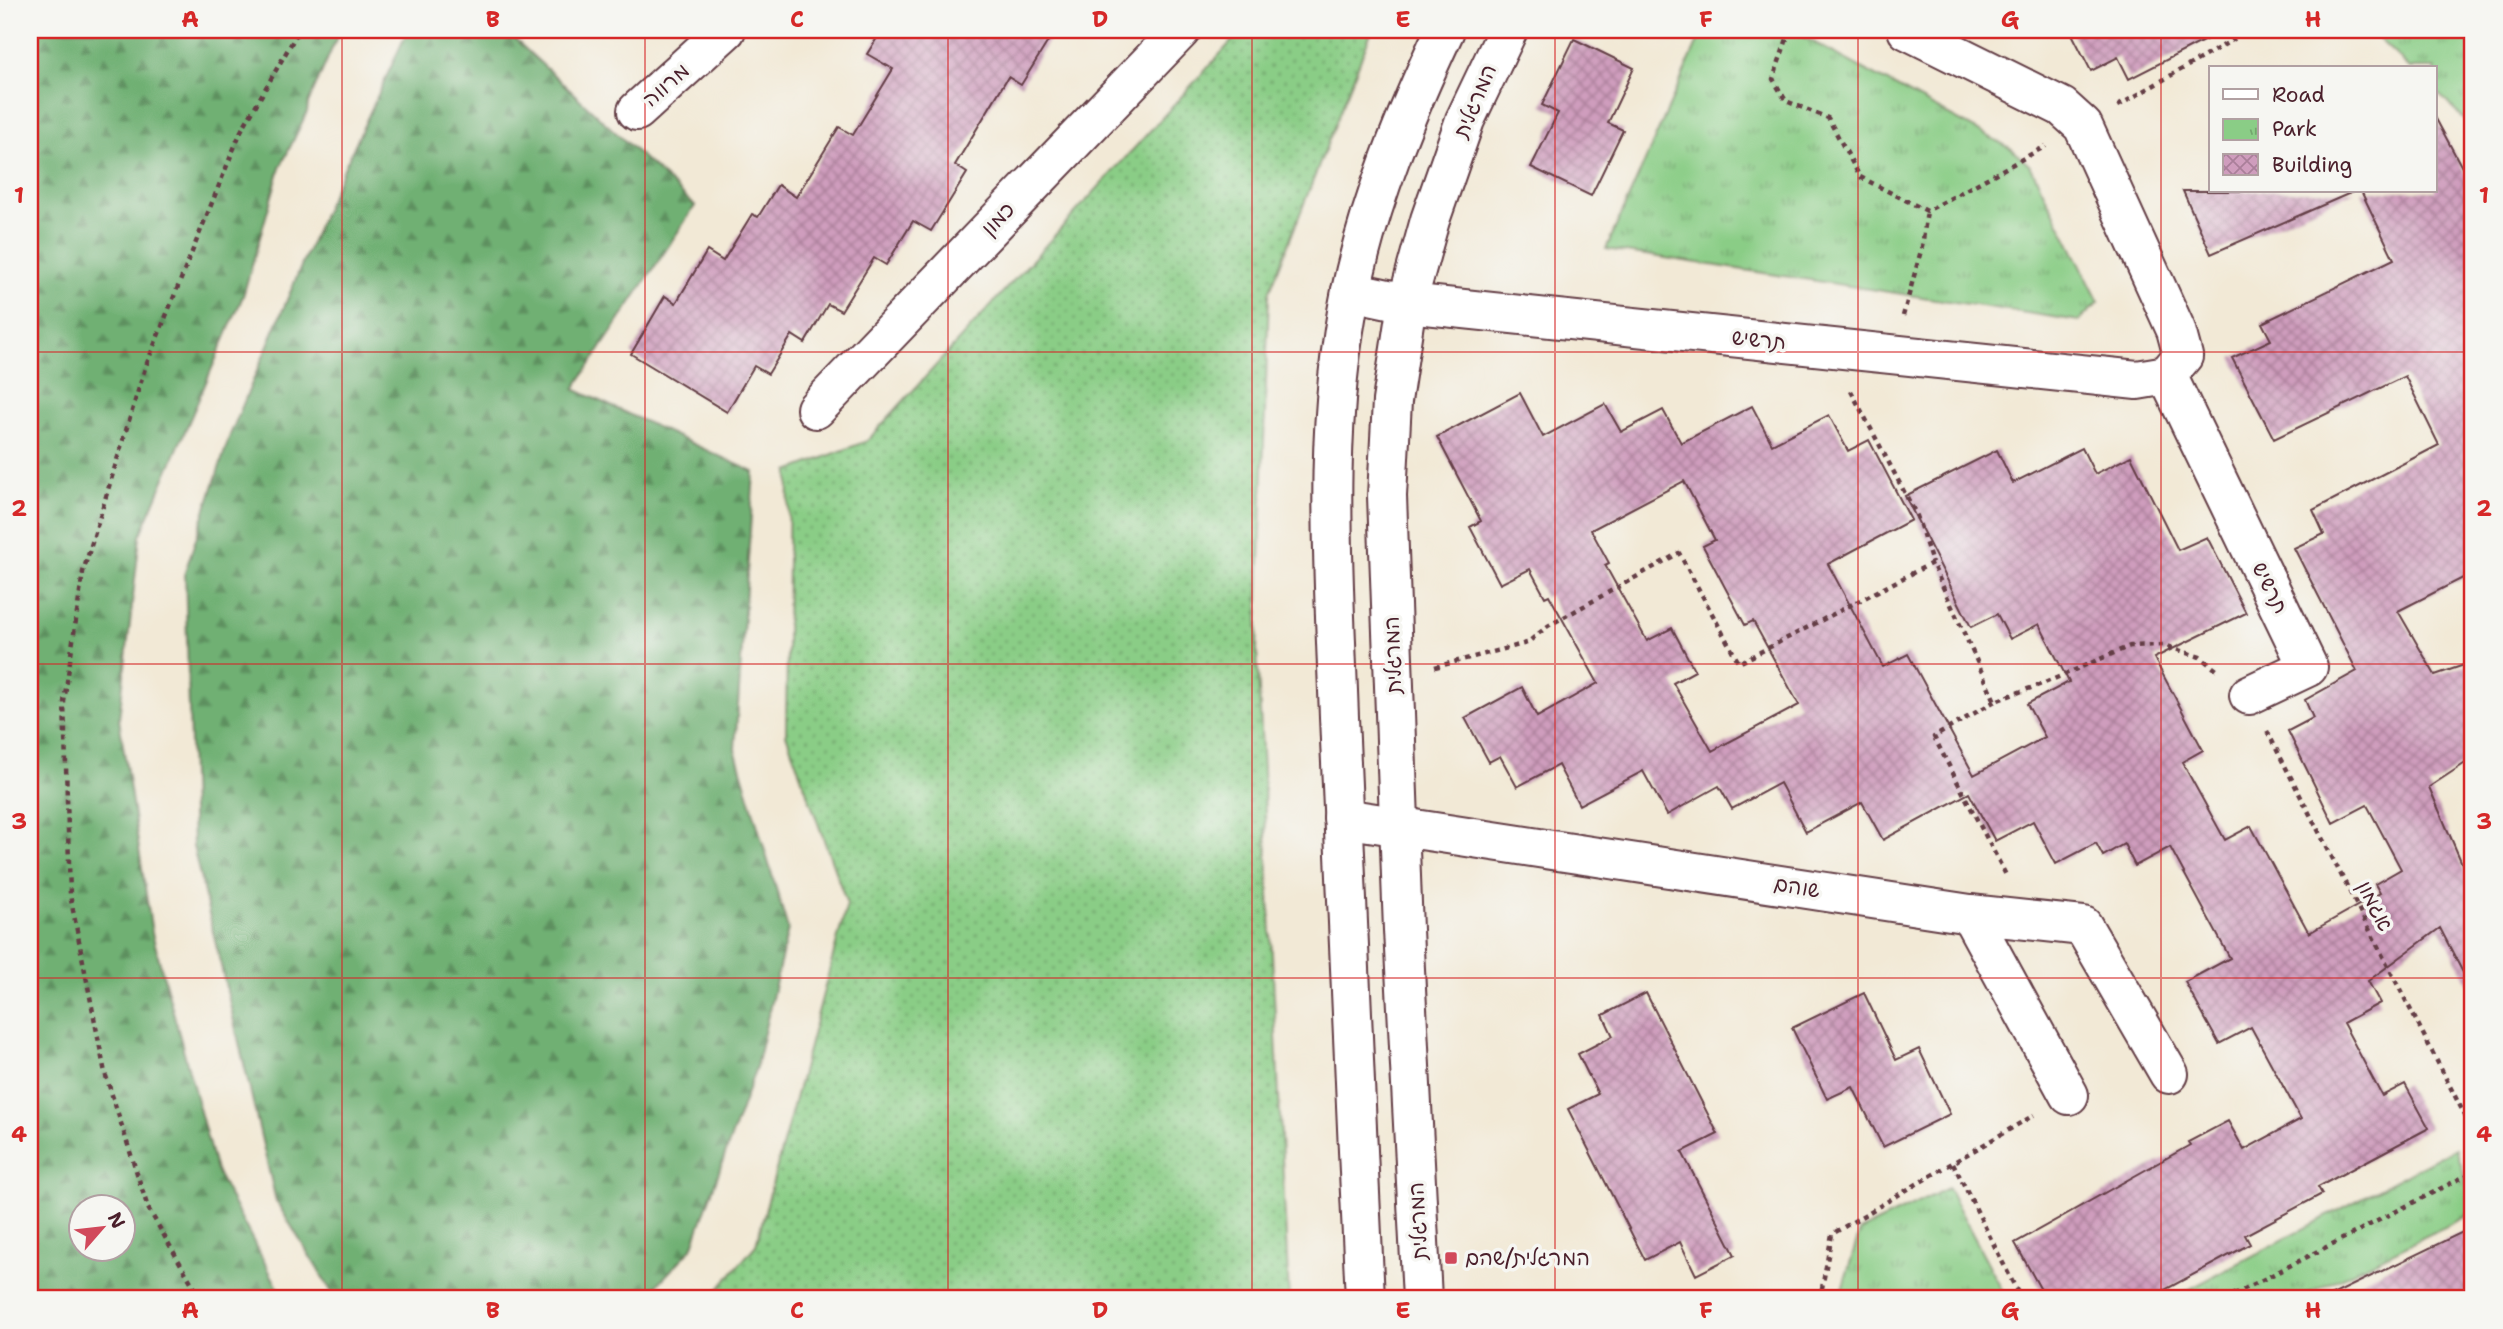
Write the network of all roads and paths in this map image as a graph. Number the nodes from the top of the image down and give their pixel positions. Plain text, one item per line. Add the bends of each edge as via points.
1 (299, 30) edge
2 (726, 30) edge
3 (1181, 30) edge
4 (1444, 30) edge
5 (1508, 30) edge
6 (1790, 30) edge
7 (1907, 30) edge
8 (2250, 30) edge
9 (637, 111) dead end
10 (2083, 126) junction
11 (1927, 211) junction
12 (1352, 291) junction
13 (1407, 303) junction
14 (1828, 348) junction
15 (1893, 355) junction
16 (2167, 375) junction
17 (816, 409) dead end
18 (1932, 564) junction
19 (1394, 678) junction
20 (2249, 695) junction
21 (1995, 701) junction
22 (1343, 818) junction
23 (1400, 826) junction
24 (1970, 914) junction
25 (2029, 920) junction
26 (2169, 1074) dead end
27 (2069, 1095) joint
28 (2473, 1131) edge
29 (1953, 1163) junction
30 (2473, 1172) edge
31 (201, 1299) edge
32 (1366, 1299) edge
33 (1422, 1299) edge
34 (1820, 1299) edge
35 (2021, 1299) edge
36 (2225, 1299) edge

1 - 31 path via 241,131 145,368 83,572 64,702 70,895 105,1073 148,1208
2 - 9 street, מרווה
3 - 17 street, כמון
4 - 12 street via 1413,98 1376,203
5 - 13 street, המרגלית via 1465,120
6 - 11 path via 1773,79 1786,101 1828,118 1860,177
7 - 10 street via 2062,107
8 - 10 path
10 - 11 path
10 - 16 street via 2176,330 2183,356
11 - 15 path
12 - 13 street, תרשיש
12 - 22 street via 1336,394 1331,495
13 - 14 street, תרשיש
13 - 19 street, המרגלית via 1392,401 1387,496
14 - 15 street, תרשיש
14 - 18 path via 1917,516
15 - 16 street, תרשיש via 2137,380
16 - 20 street, תרשיש via 2308,667
18 - 19 path via 1739,663 1679,553 1548,626 1527,643
18 - 21 path
19 - 23 street, המרגלית
20 - 21 path via 2200,657 2163,645 2130,646
20 - 28 path, אגמון
21 - 25 path via 1934,737
22 - 23 street, שוהם
22 - 32 street
23 - 24 street, שוהם
23 - 33 street, המרגלית
24 - 25 street, שוהם
24 - 27 street
25 - 26 street, שוהם via 2083,926
27 - 29 path
29 - 34 path via 1832,1234
29 - 35 path
30 - 36 path

